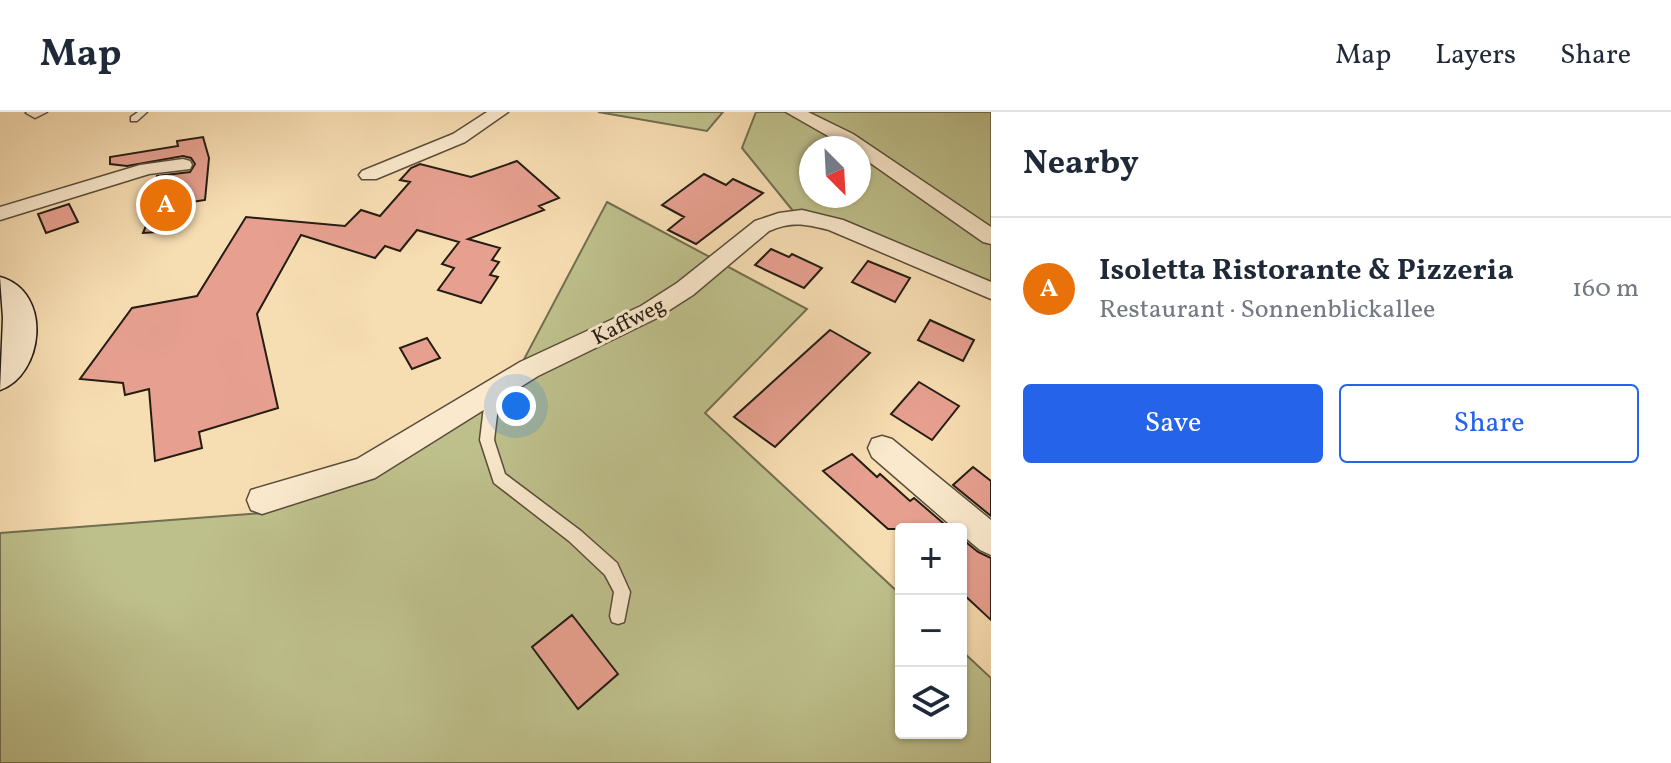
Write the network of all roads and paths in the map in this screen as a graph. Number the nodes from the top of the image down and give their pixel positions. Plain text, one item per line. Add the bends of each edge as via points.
1 (143, 112) edge
2 (499, 112) edge
3 (795, 112) edge
4 (134, 119) dead end
5 (183, 165) dead end
6 (369, 175) dead end
7 (0, 214) edge
8 (991, 237) edge
9 (0, 288) edge
10 (991, 291) edge
11 (0, 376) edge
12 (493, 390) junction
13 (882, 448) dead end
14 (262, 500) dead end
15 (991, 540) edge
16 (618, 616) dead end

1 - 4 lane
2 - 6 street via 459,138
3 - 8 street via 847,138
5 - 7 street via 147,169
9 - 11 main road via 17,303 21,328 12,360
10 - 12 street, Kaffweg via 836,225 790,217 762,226 649,312
12 - 14 street, Kaffweg via 365,469
12 - 16 lane via 487,440 499,478 611,569 622,592
13 - 15 street

